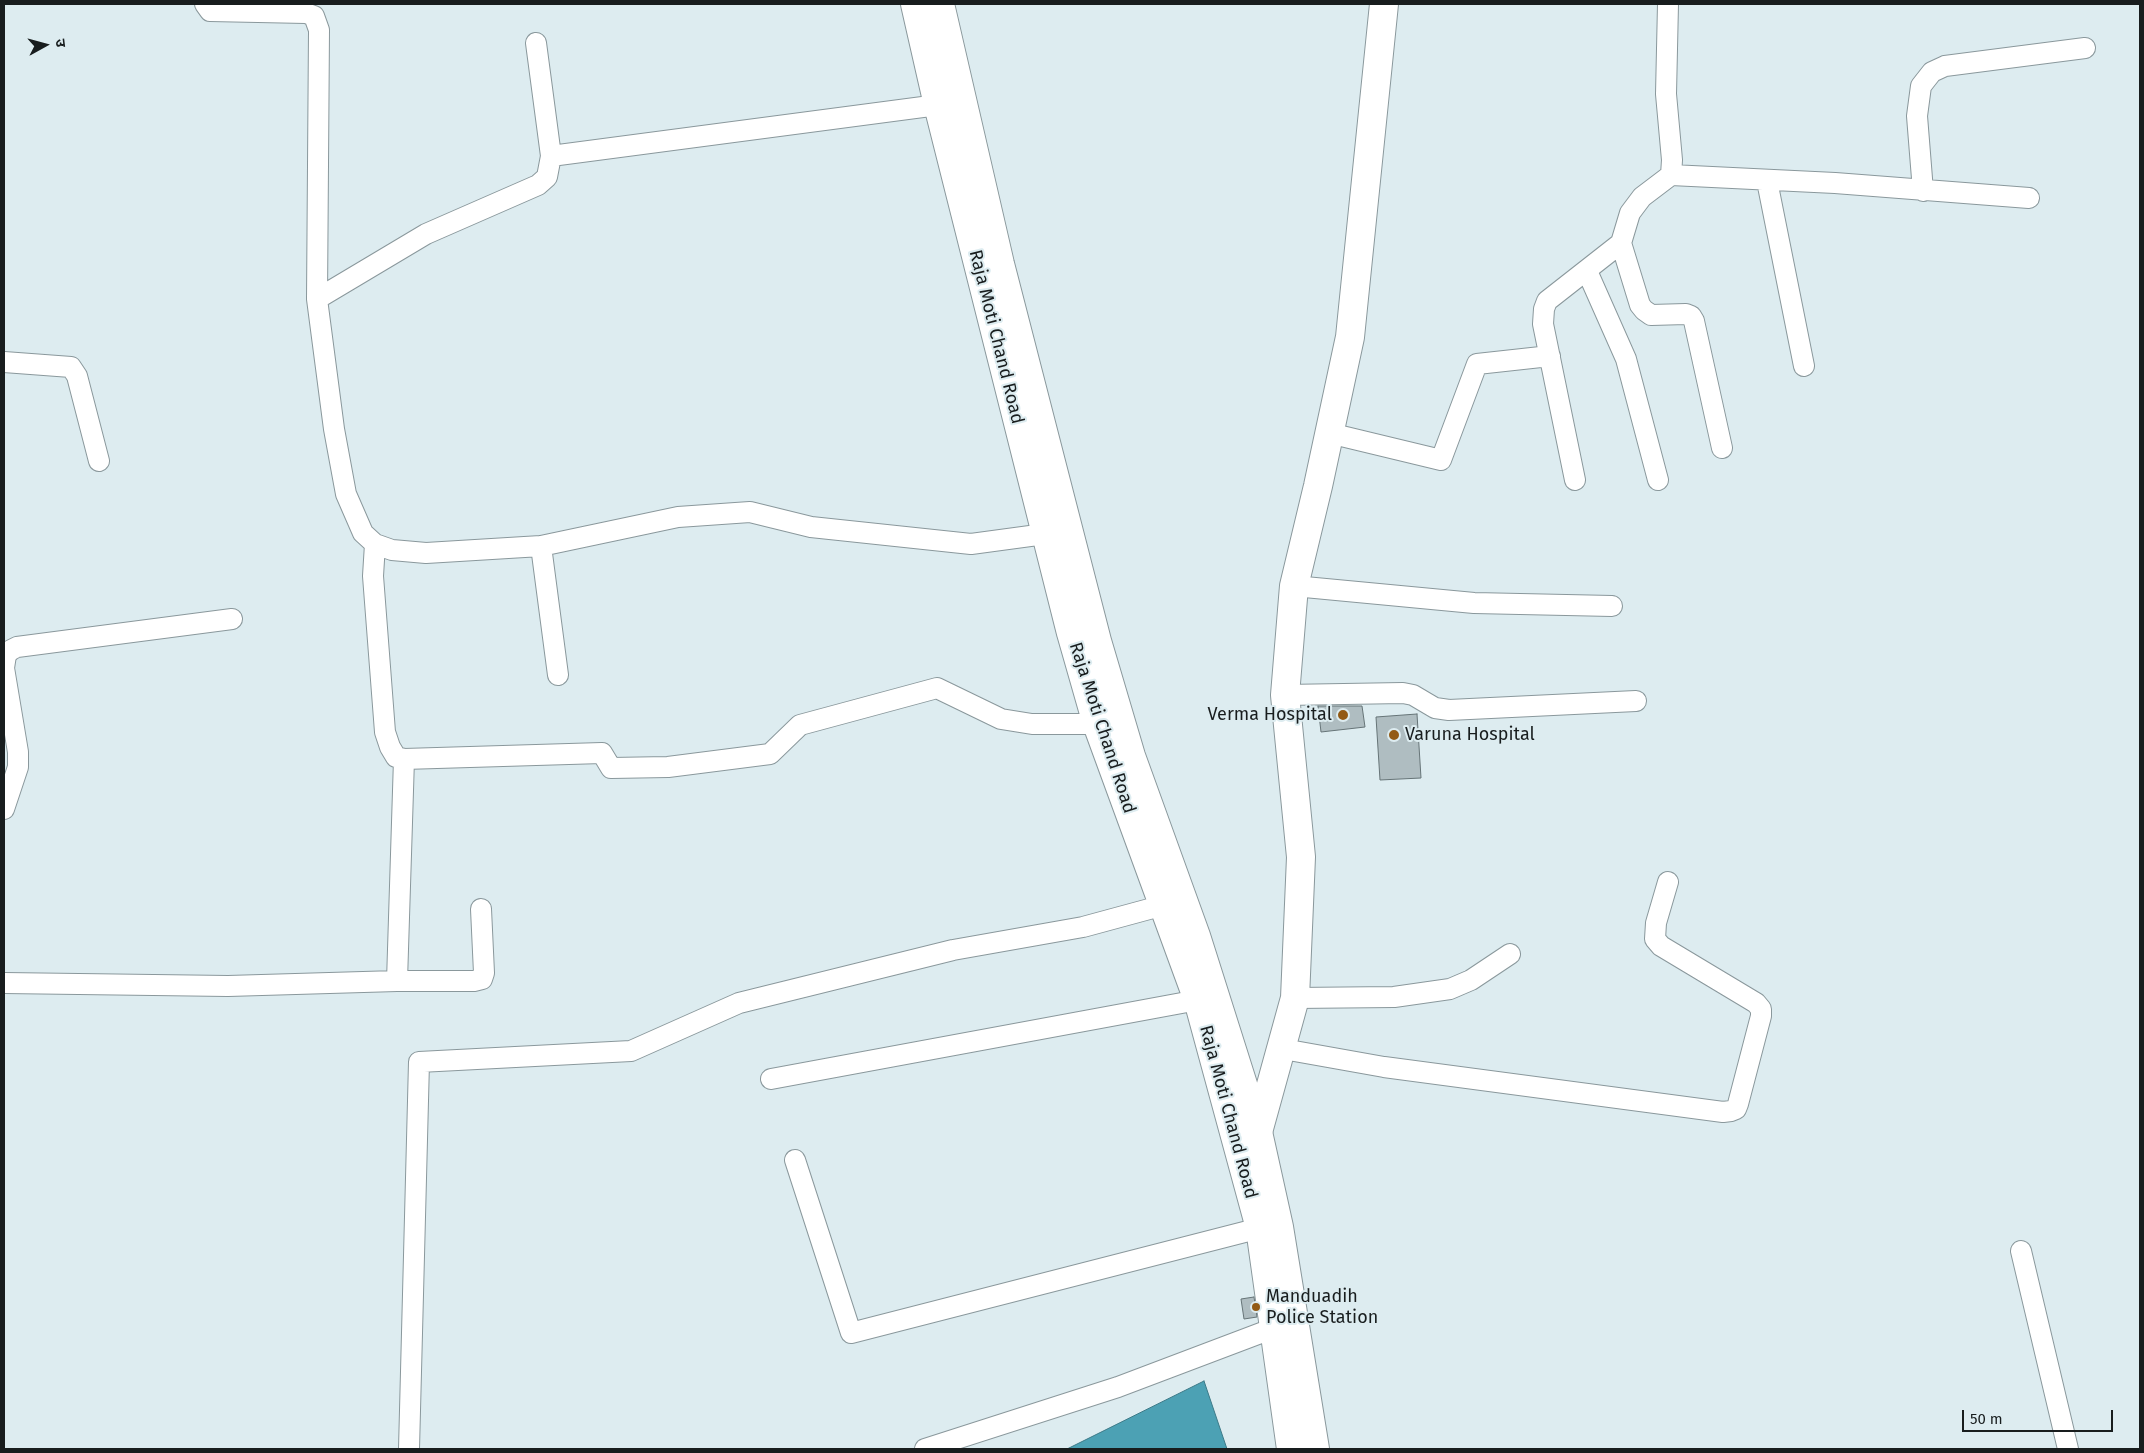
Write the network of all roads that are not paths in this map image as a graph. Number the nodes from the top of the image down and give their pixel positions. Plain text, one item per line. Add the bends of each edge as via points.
1 (205, 4) edge
2 (915, 4) edge
3 (940, 4) edge
4 (1384, 4) edge
5 (1668, 4) edge
6 (536, 43) dead end
7 (2085, 48) dead end
8 (938, 105) junction
9 (551, 156) junction
10 (1671, 175) junction
11 (1767, 181) junction
12 (1923, 191) junction
13 (2029, 198) dead end
14 (1622, 243) junction
15 (1587, 271) junction
16 (317, 299) junction
17 (1550, 356) junction
18 (4, 362) edge
19 (1804, 366) dead end
20 (1330, 433) junction
21 (1722, 448) dead end
22 (98, 461) dead end
23 (1575, 480) dead end
24 (1658, 480) dead end
25 (1044, 534) junction
26 (375, 544) junction
27 (541, 546) junction
28 (1294, 586) junction
29 (1612, 606) dead end
30 (232, 619) dead end
31 (558, 675) dead end
32 (1285, 696) junction
33 (1636, 701) dead end
34 (1097, 724) junction
35 (404, 759) junction
36 (4, 809) edge
37 (1668, 882) dead end
38 (1164, 905) junction
39 (481, 909) dead end
40 (1510, 954) dead end
41 (397, 981) junction
42 (4, 983) edge
43 (1295, 998) junction
44 (1198, 1000) junction
45 (1283, 1048) junction
46 (771, 1079) dead end
47 (1258, 1132) junction
48 (1240, 1157) junction
49 (795, 1160) dead end
50 (1260, 1228) junction
51 (2020, 1251) dead end
52 (1274, 1328) junction
53 (409, 1449) edge
54 (925, 1449) edge
55 (1291, 1449) edge
56 (1315, 1449) edge
57 (2068, 1449) edge

1 - 16 street via 210,11 306,13 314,16 319,30
2 - 8 main road, Raja Moti Chand Road
3 - 47 main road via 1000,264 1097,641 1131,756 1196,936
4 - 20 main road via 1350,337
5 - 10 street via 1666,94
6 - 9 street
7 - 12 street via 1945,66 1932,72 1921,86 1917,116
8 - 9 street
8 - 25 main road, Raja Moti Chand Road
9 - 16 street via 547,177 538,185 426,234
10 - 11 street
10 - 14 street via 1642,197 1630,213
11 - 12 street
11 - 19 street
12 - 13 street
14 - 15 street
14 - 21 street via 1644,310 1651,315 1686,314 1694,321
15 - 17 street via 1547,301 1543,324
15 - 24 street via 1626,359
16 - 26 street via 346,494 363,533
17 - 20 street via 1477,364 1441,460
17 - 23 street
18 - 22 street via 71,367 77,376
20 - 28 main road
25 - 27 street via 971,544 811,527 750,512 678,517
25 - 34 main road, Raja Moti Chand Road
26 - 27 street via 392,550 426,553
26 - 35 street via 374,576 384,732 396,757
27 - 31 street
28 - 29 street via 1474,603
28 - 32 main road
30 - 36 street via 11,650 6,655 4,668 18,767
32 - 33 street via 1403,693 1435,708 1449,710
32 - 43 main road via 1301,857
34 - 35 street via 1032,724 1001,719 937,688 800,725 770,754 668,767 610,768 602,754
34 - 38 main road, Raja Moti Chand Road
35 - 41 street
37 - 45 street via 1656,923 1655,939 1661,946 1761,1009 1736,1109 1724,1112 1384,1067
38 - 44 main road, Raja Moti Chand Road
38 - 53 street via 1083,927 953,950 739,1003 631,1051 419,1062
39 - 41 street via 482,979
40 - 43 street via 1471,980 1450,989 1394,997
41 - 42 street via 228,986
43 - 45 main road
44 - 46 street
44 - 48 main road, Raja Moti Chand Road
45 - 47 main road
47 - 48 main road
47 - 56 main road via 1280,1227
48 - 50 main road, Raja Moti Chand Road
49 - 50 street via 851,1333
50 - 52 main road, Raja Moti Chand Road
51 - 57 street
52 - 54 street via 1118,1387
52 - 55 main road, Raja Moti Chand Road

